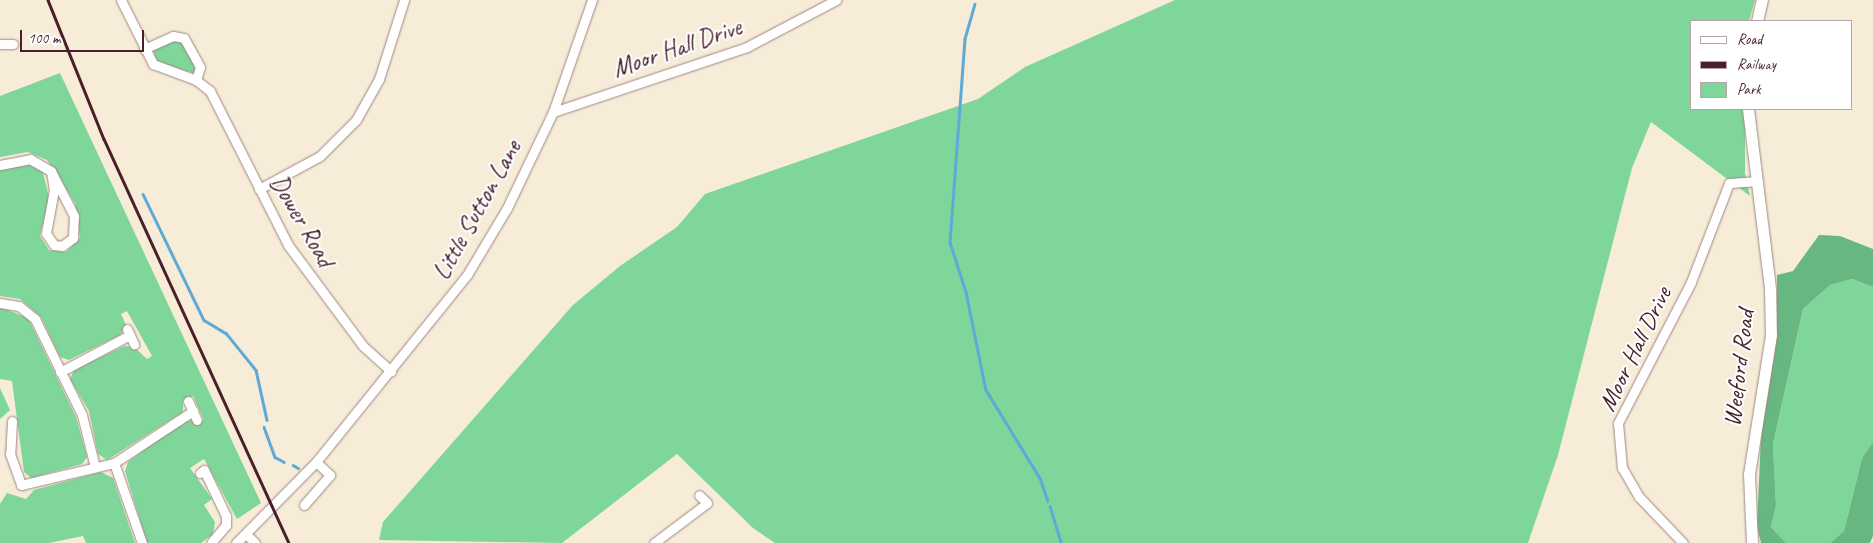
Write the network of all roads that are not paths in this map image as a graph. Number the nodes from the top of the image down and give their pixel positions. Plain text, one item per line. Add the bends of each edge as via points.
1 (121, 0) edge
2 (404, 0) edge
3 (592, 0) edge
4 (836, 0) edge
5 (1762, 0) edge
6 (1758, 20) edge
7 (0, 44) edge
8 (13, 44) dead end
9 (144, 49) junction
10 (196, 80) junction
11 (1748, 110) edge
12 (553, 112) junction
13 (0, 165) edge
14 (51, 171) junction
15 (1754, 181) junction
16 (259, 189) junction
17 (0, 302) edge
18 (130, 336) dead end
19 (391, 371) junction
20 (60, 372) junction
21 (188, 401) dead end
22 (12, 420) dead end
23 (316, 462) junction
24 (114, 463) junction
25 (95, 467) junction
26 (200, 473) dead end
27 (699, 494) dead end
28 (304, 506) dead end
29 (246, 534) junction
30 (142, 543) edge
31 (211, 543) edge
32 (236, 543) edge
33 (255, 543) edge
34 (654, 543) edge
35 (1683, 543) edge
36 (1752, 543) edge

1 - 9 street
2 - 16 street via 379,79 356,120 320,156
3 - 12 street, Little Sutton Lane
4 - 12 street, Moor Hall Drive via 747,47
5 - 6 street
7 - 8 street
9 - 10 street via 162,71
9 - 10 street via 173,36 184,38 200,67
10 - 16 street, Dower Road via 216,100
11 - 15 street, Weeford Road
12 - 19 street, Little Sutton Lane via 489,240 447,303
13 - 14 street via 30,159
14 - 14 street via 74,216 73,238 62,246 54,245 46,233 54,198
15 - 35 street, Moor Hall Drive via 1729,183 1690,282 1618,423 1622,468 1638,497
15 - 36 street, Weeford Road via 1770,289 1771,335 1749,474
16 - 19 street, Dower Road via 281,233 315,283 363,346
17 - 20 street via 19,306 32,315
18 - 20 street
19 - 23 street, Little Sutton Lane
20 - 25 street via 82,415
21 - 24 street via 195,416
22 - 25 street via 10,454 21,485
23 - 28 street via 330,475
23 - 29 street, Little Sutton Lane
24 - 25 street
24 - 30 street
26 - 31 street via 204,470 226,516 226,525
27 - 34 street via 707,503
29 - 32 street, Little Sutton Lane
29 - 33 street

